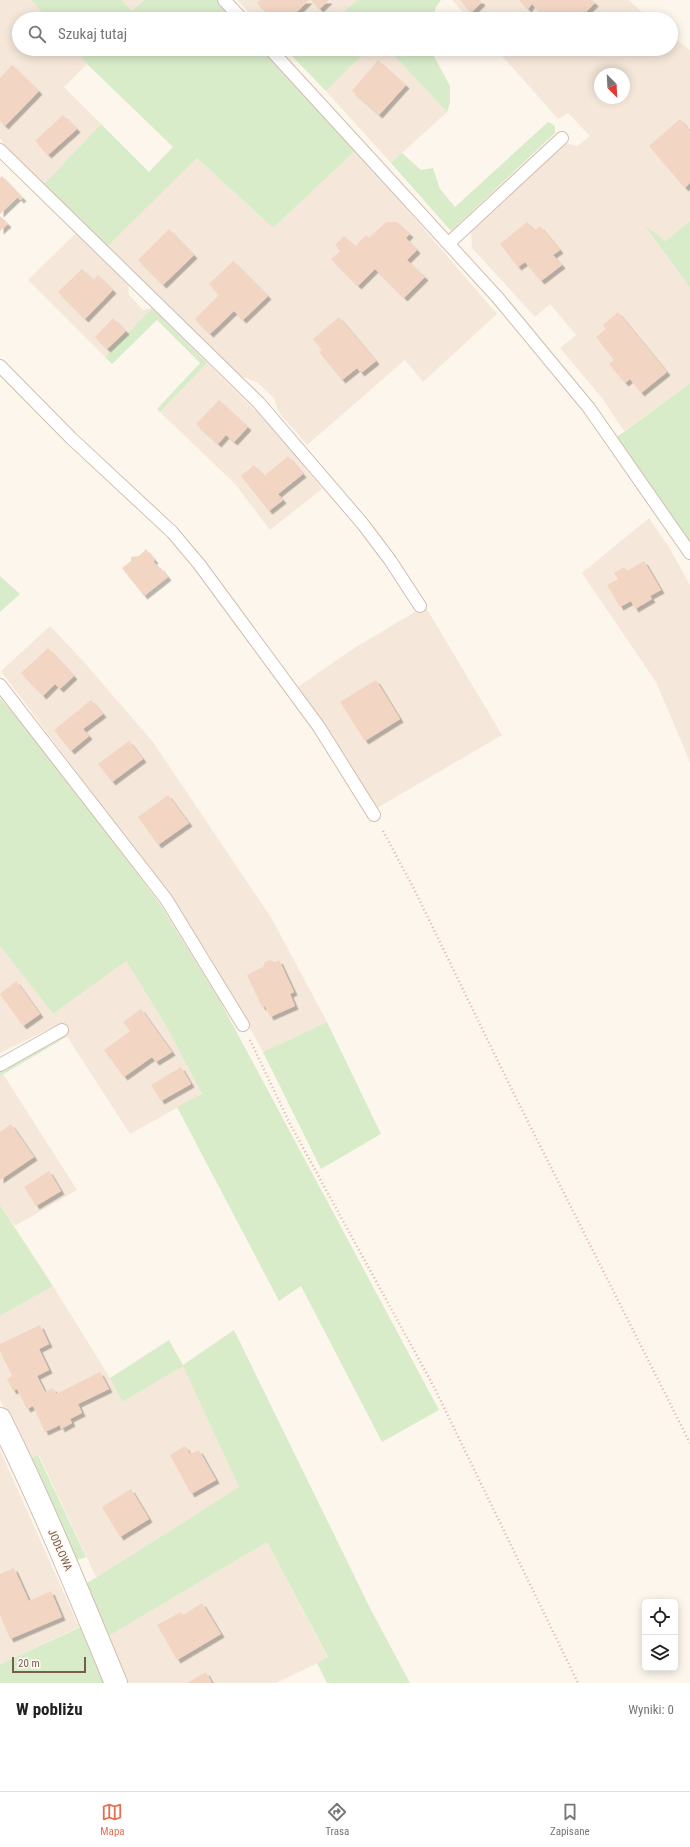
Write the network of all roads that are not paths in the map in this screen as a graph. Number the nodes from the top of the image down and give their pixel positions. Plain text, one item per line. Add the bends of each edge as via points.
1 (224, 0) edge
2 (235, 12) edge
3 (276, 56) edge
4 (562, 138) dead end
5 (0, 150) edge
6 (449, 243) junction
7 (0, 366) edge
8 (690, 553) edge
9 (420, 606) dead end
10 (0, 685) edge
11 (374, 815) road end
12 (243, 1025) road end
13 (62, 1030) dead end
14 (0, 1065) edge
15 (0, 1419) edge
16 (116, 1683) edge

1 - 2 lane
3 - 6 lane
4 - 6 lane
5 - 9 lane via 258,403 362,523
6 - 8 lane via 589,408
7 - 11 lane via 71,438 172,532 204,570 319,727
10 - 12 lane via 166,899
13 - 14 lane
15 - 16 street, JODŁOWA via 32,1485

